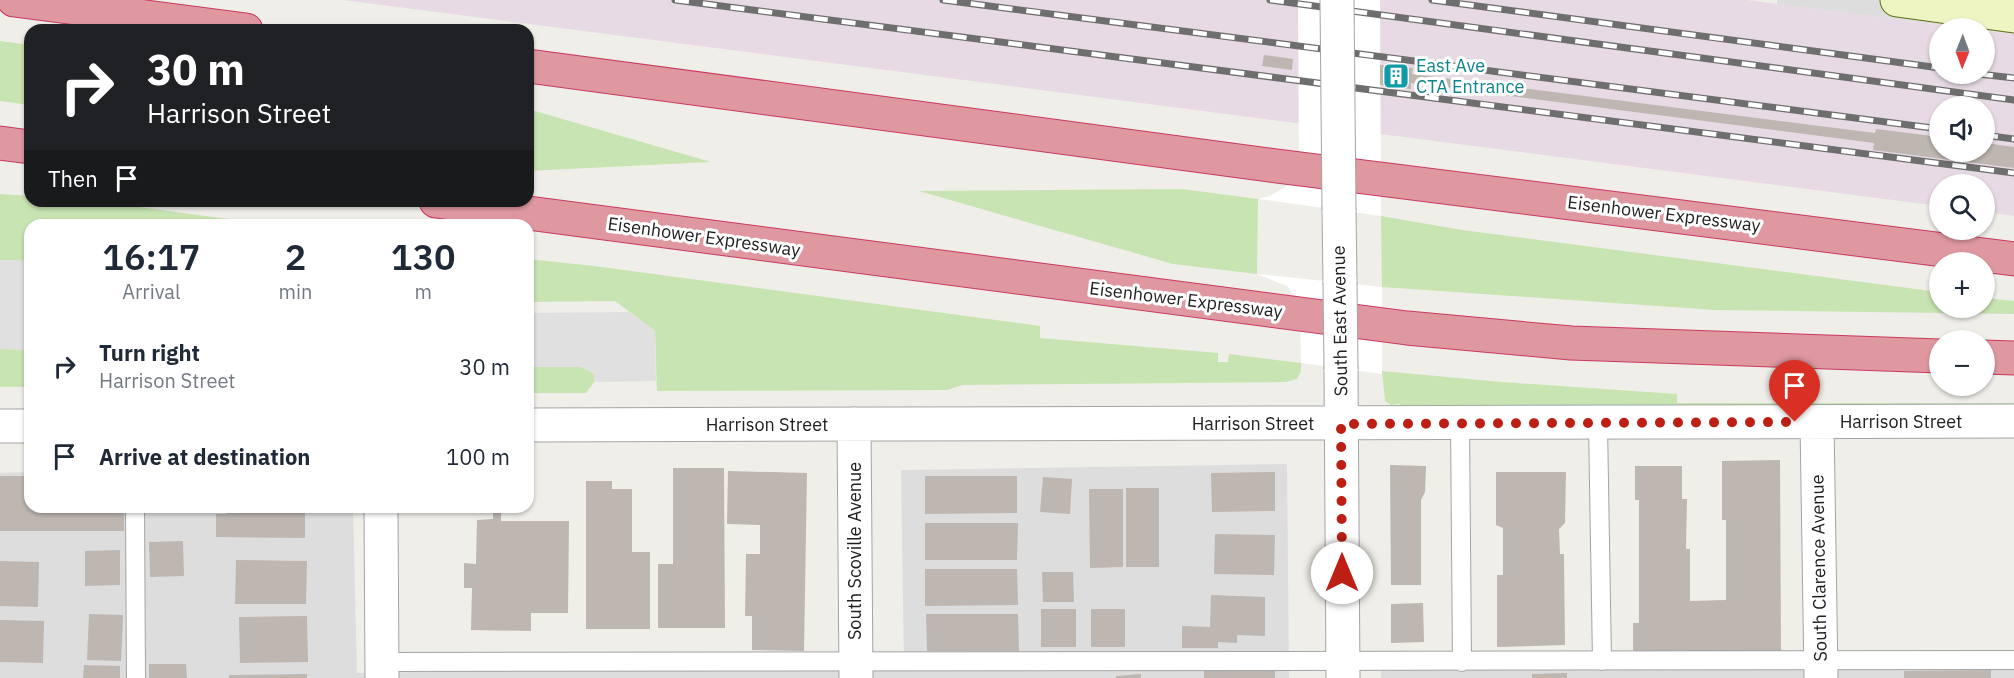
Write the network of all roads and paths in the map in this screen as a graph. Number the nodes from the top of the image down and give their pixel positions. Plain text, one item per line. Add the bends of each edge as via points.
1 (14, 0) edge
2 (1337, 0) edge
3 (1897, 0) edge
4 (2014, 16) edge
5 (200, 24) edge
6 (534, 67) edge
7 (0, 143) edge
8 (24, 146) edge
9 (482, 207) edge
10 (2014, 259) edge
11 (1929, 356) edge
12 (1995, 357) edge
13 (2014, 358) edge
14 (2014, 421) edge
15 (1817, 422) junction
16 (1460, 423) junction
17 (1598, 423) junction
18 (854, 424) junction
19 (1341, 424) junction
20 (534, 425) edge
21 (0, 426) edge
22 (24, 426) edge
23 (135, 513) edge
24 (381, 513) edge
25 (2014, 660) edge
26 (1602, 661) junction
27 (1462, 662) junction
28 (1581, 669) edge
29 (1821, 669) edge
30 (382, 670) edge
31 (620, 670) edge
32 (856, 670) edge
33 (1097, 670) edge
34 (1343, 670) edge
35 (136, 678) edge

1 - 5 highway
2 - 19 street, South East Avenue, bridge
3 - 4 street
6 - 10 highway, Eisenhower Expressway via 1257,164
7 - 8 highway
9 - 11 highway, Eisenhower Expressway via 1407,328 1571,344
12 - 13 highway
14 - 15 street, Harrison Street
15 - 17 street, Harrison Street
15 - 29 street, South Clarence Avenue
16 - 17 street, Harrison Street
16 - 19 street, Harrison Street
16 - 27 lane
17 - 26 lane
18 - 19 street, Harrison Street
18 - 20 street, Harrison Street
18 - 32 street, South Scoville Avenue
19 - 34 street, South East Avenue
21 - 22 street
23 - 35 lane
24 - 30 street
25 - 29 lane
26 - 28 lane
26 - 29 lane
27 - 28 lane
27 - 34 lane
30 - 31 lane
31 - 32 lane
32 - 33 lane
33 - 34 lane

